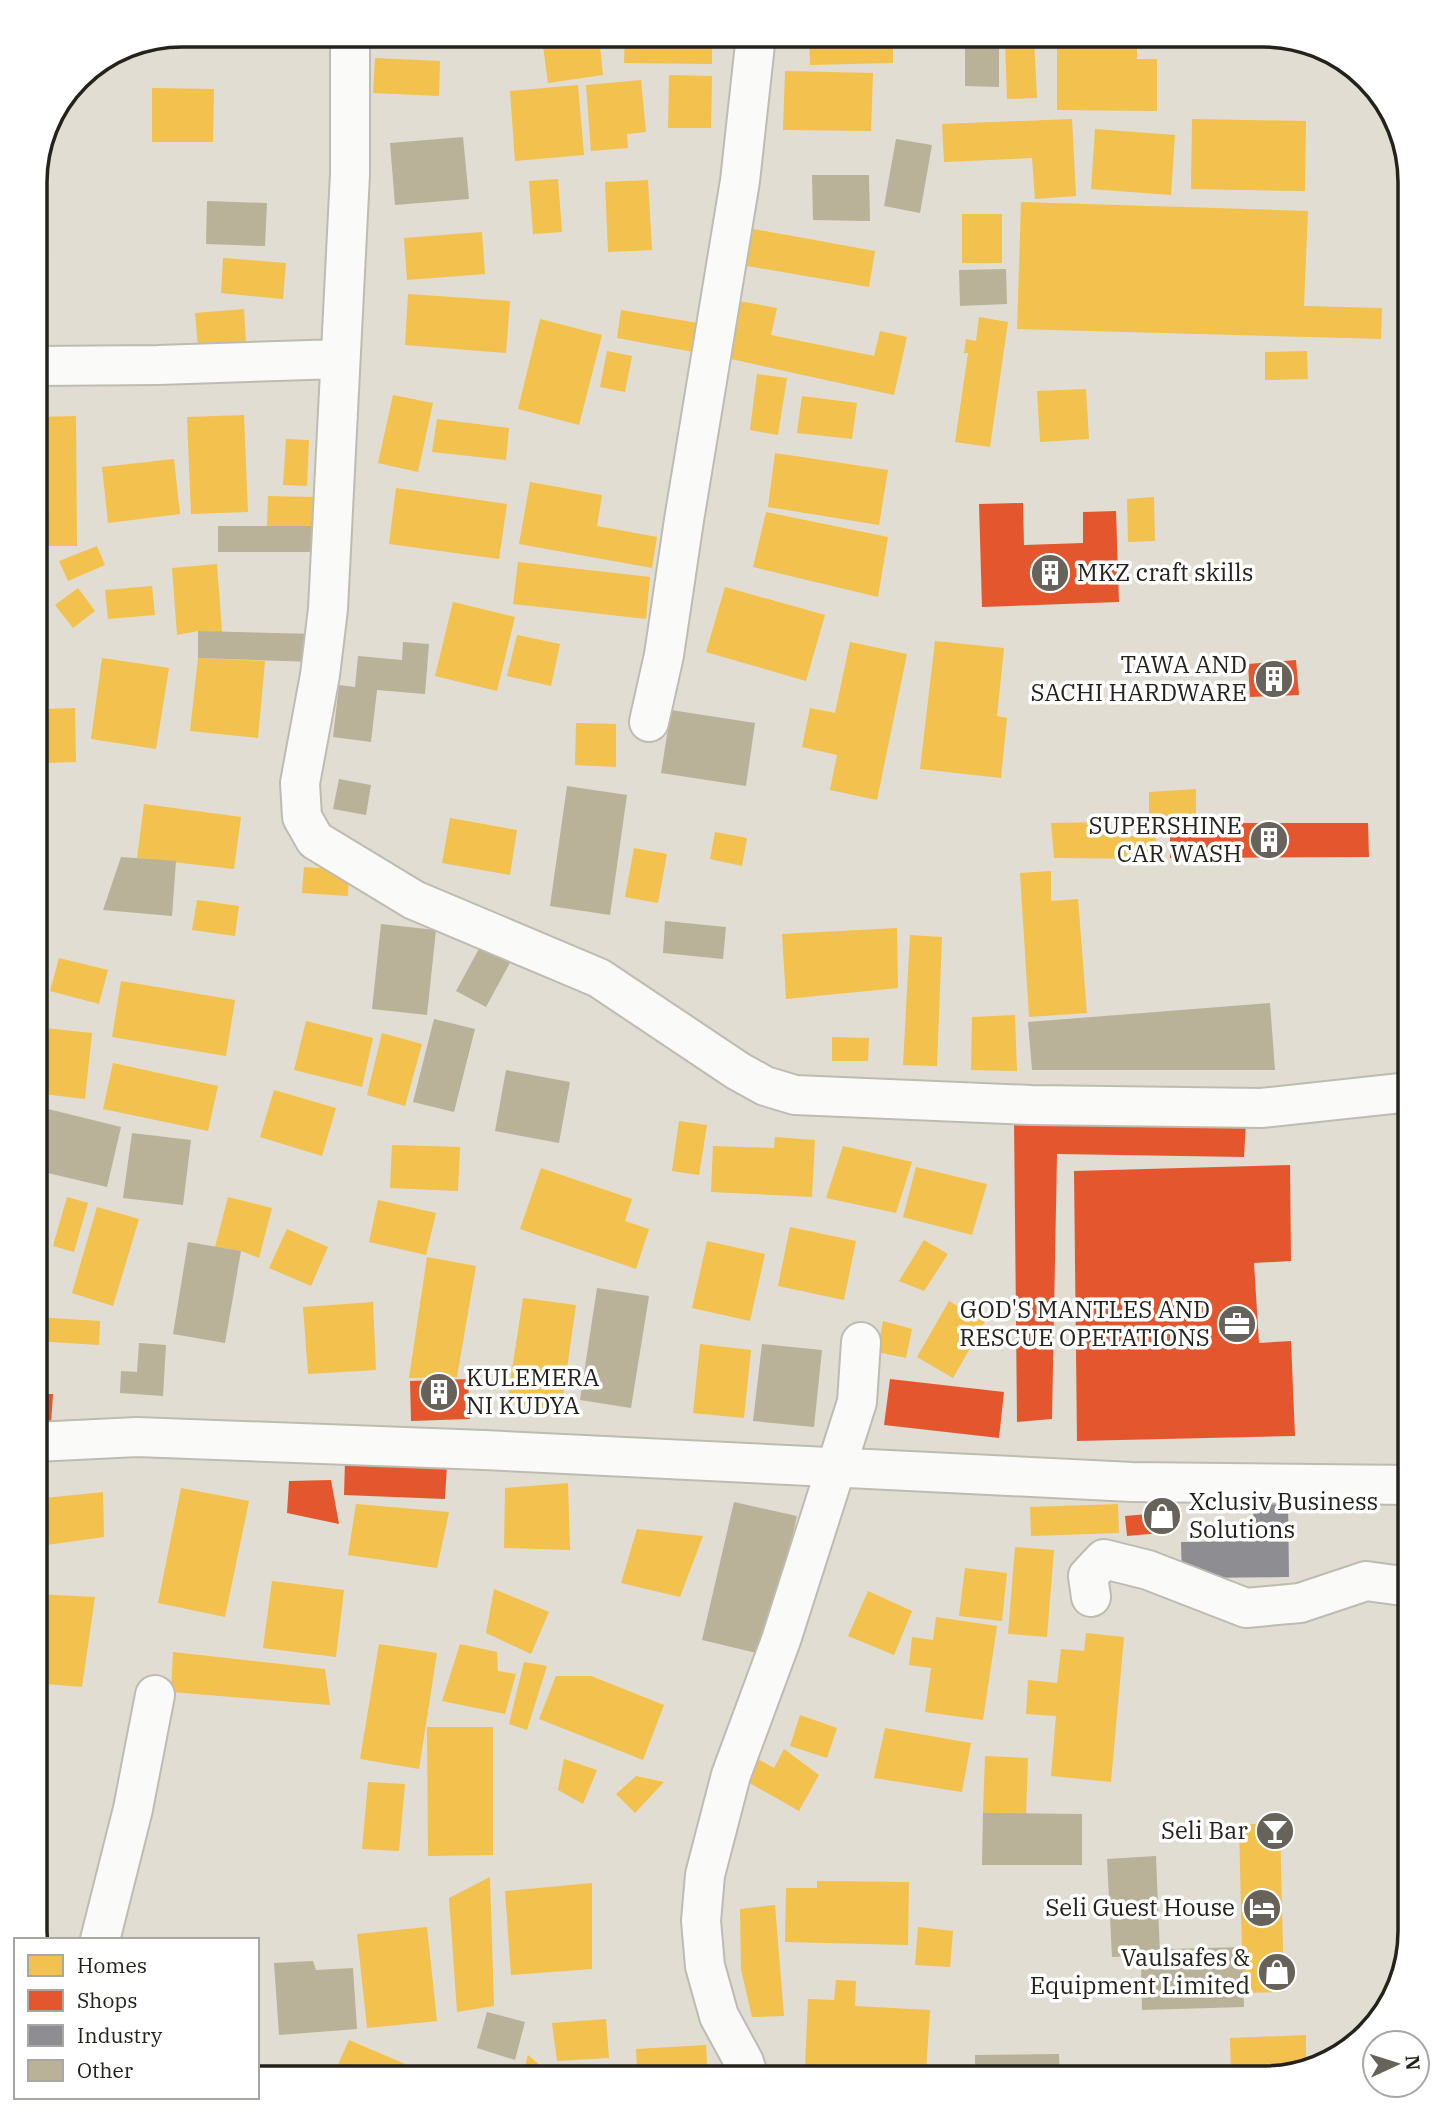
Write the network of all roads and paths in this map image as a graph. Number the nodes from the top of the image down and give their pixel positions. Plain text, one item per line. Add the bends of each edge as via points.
1 (350, 47) edge
2 (755, 48) edge
3 (340, 359) junction
4 (48, 366) edge
5 (649, 722) dead end
6 (1398, 1093) edge
7 (861, 1342) dead end
8 (47, 1441) edge
9 (838, 1467) junction
10 (1398, 1485) edge
11 (1398, 1585) edge
12 (1091, 1597) dead end
13 (155, 1695) dead end
14 (101, 1938) edge
15 (745, 2066) edge

1 - 3 street via 350,174
2 - 5 street via 740,181 664,655
3 - 4 street
3 - 6 street via 327,609 300,783 302,817 316,840 414,900 599,978 738,1071 795,1095 1261,1108
7 - 9 street via 857,1402
8 - 9 street via 136,1437
9 - 10 street via 1132,1482
9 - 15 street via 731,1775 705,1875 701,1921 705,1966 719,2016
11 - 12 street via 1366,1581 1300,1603 1246,1608 1148,1570 1104,1559 1087,1576
13 - 14 street

